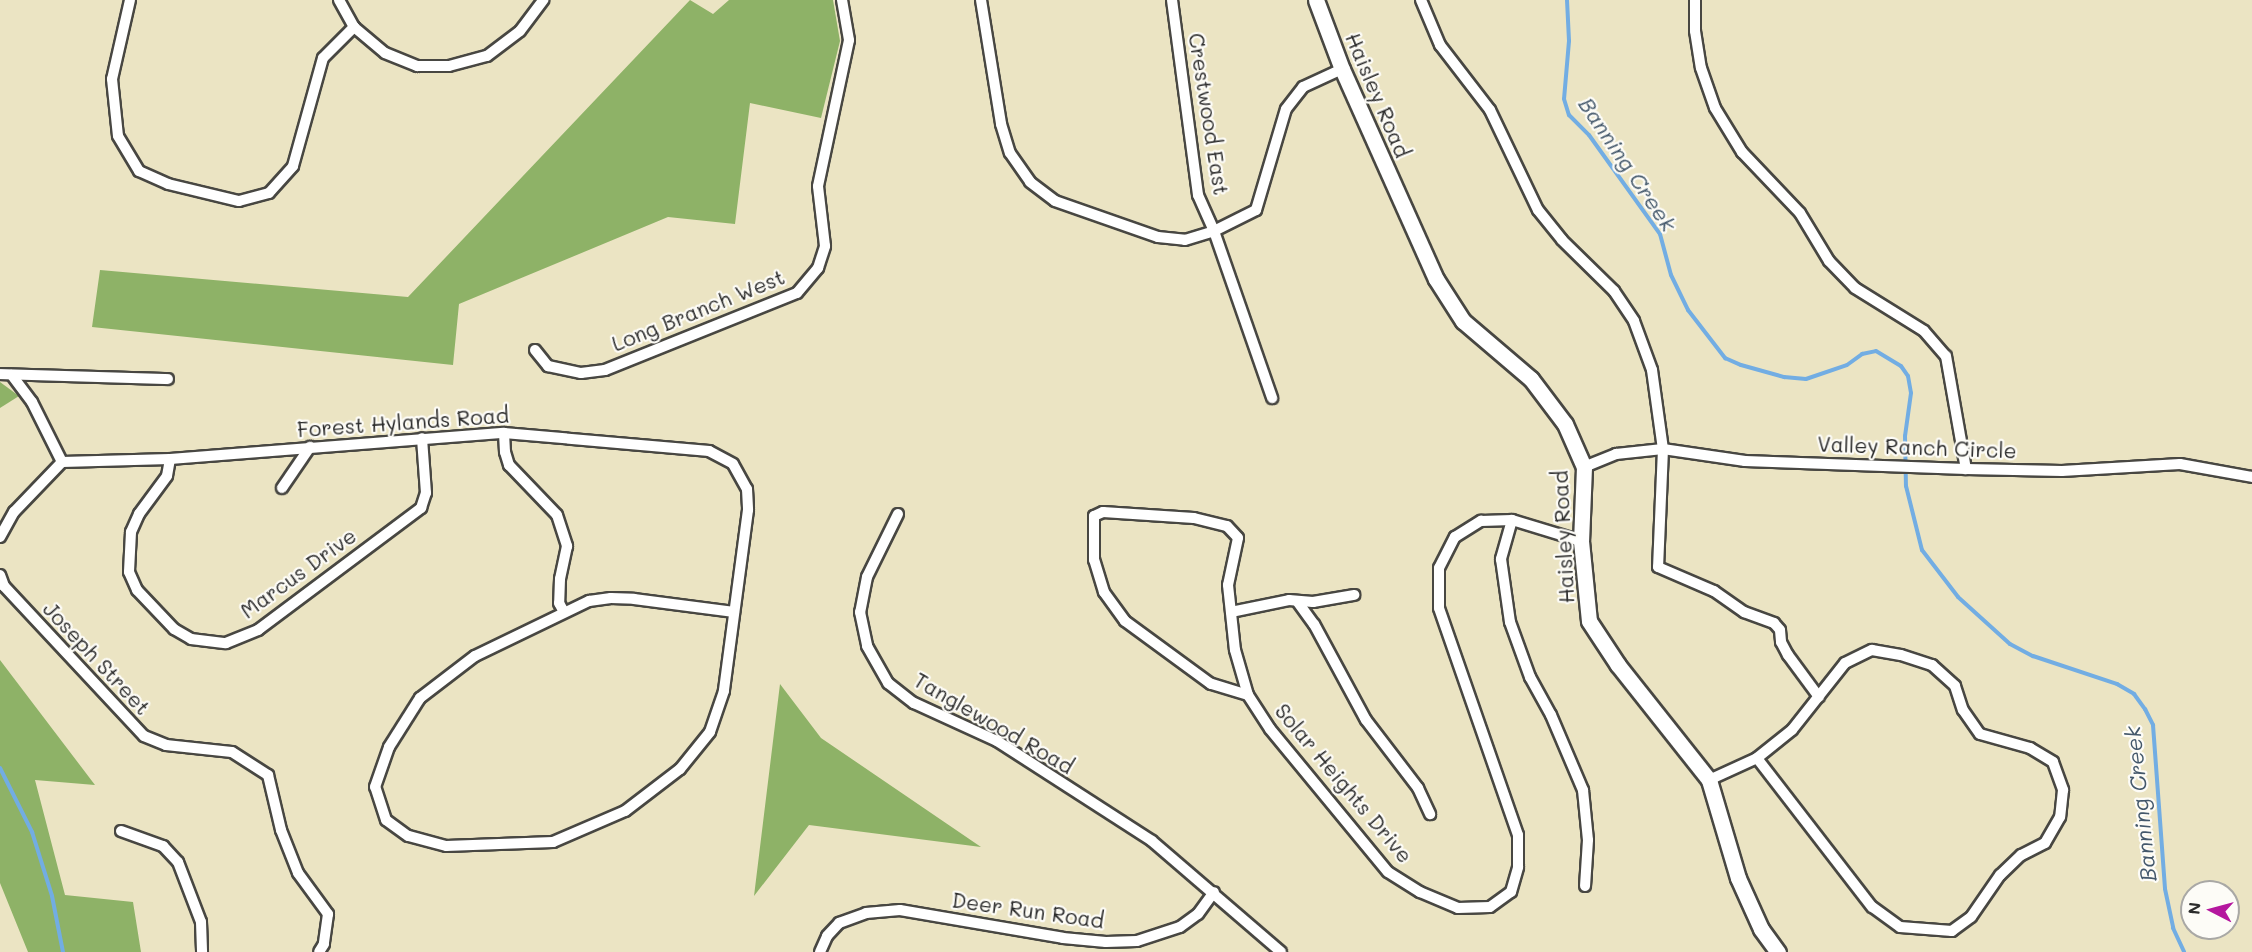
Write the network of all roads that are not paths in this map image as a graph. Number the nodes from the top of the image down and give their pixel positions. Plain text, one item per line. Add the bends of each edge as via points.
1 (130, 0) edge
2 (339, 0) edge
3 (543, 0) edge
4 (842, 0) edge
5 (981, 0) edge
6 (1172, 0) edge
7 (1316, 0) edge
8 (1421, 0) edge
9 (1695, 0) edge
10 (354, 27) junction
11 (1342, 69) junction
12 (1214, 231) junction
13 (535, 350) dead end
14 (0, 374) edge
15 (12, 375) junction
16 (168, 379) dead end
17 (1272, 398) dead end
18 (504, 433) junction
19 (422, 438) junction
20 (310, 447) junction
21 (1663, 449) junction
22 (171, 459) junction
23 (62, 462) junction
24 (1584, 467) junction
25 (1966, 469) junction
26 (2252, 477) edge
27 (282, 488) dead end
28 (898, 514) dead end
29 (1512, 520) junction
30 (0, 537) edge
31 (1581, 541) junction
32 (0, 575) edge
33 (1354, 595) dead end
34 (1297, 601) junction
35 (564, 612) junction
36 (734, 612) junction
37 (1231, 612) junction
38 (1248, 695) junction
39 (1819, 697) junction
40 (1757, 758) junction
41 (1709, 780) junction
42 (1430, 814) dead end
43 (121, 831) dead end
44 (1585, 886) dead end
45 (1214, 892) junction
46 (202, 952) edge
47 (319, 952) edge
48 (820, 952) edge
49 (1281, 952) edge
50 (1778, 952) edge

1 - 10 street via 112,79 118,136 139,171 168,184 239,201 269,193 293,166 323,57
2 - 10 street
3 - 10 street via 520,31 487,56 449,66 406,62 385,52
4 - 13 street, Long Branch West via 849,40 818,186 825,246 818,268 797,292 605,370 581,373 548,366
5 - 12 street via 1002,124 1010,153 1030,182 1055,201 1158,237 1185,240
6 - 12 street, Crestwood East via 1198,195
7 - 11 street, Haisley Road
8 - 21 street via 1440,45 1490,110 1538,210 1562,240 1614,291 1635,321 1652,370
9 - 25 street via 1701,68 1714,108 1742,152 1800,213 1829,261 1855,288 1924,331 1946,356
11 - 12 street via 1303,87 1291,101 1256,210
11 - 24 street, Haisley Road via 1436,279 1463,321 1531,379 1565,424
12 - 17 street, Crestwood East
14 - 15 street
15 - 16 street
15 - 23 street via 32,402
18 - 19 street, Forest Hylands Road
18 - 35 street via 509,465 558,515 567,546 560,579 559,603
18 - 36 street, Forest Hylands Road via 710,451 733,464 747,489 748,510
19 - 20 street, Forest Hylands Road
19 - 22 street, Marcus Drive via 426,493 421,508 258,630 226,643 191,639 174,629 137,590 129,572 131,532 139,514 167,476
20 - 22 street, Forest Hylands Road
20 - 27 street
21 - 24 street, Valley Ranch Circle via 1616,454
21 - 25 street, Valley Ranch Circle via 1745,462
21 - 39 street via 1658,567 1714,591 1744,612 1774,623 1788,655
22 - 23 street, Forest Hylands Road
23 - 30 street via 14,512
24 - 31 street, Haisley Road
25 - 26 street, Valley Ranch Circle via 2062,471 2180,464
28 - 45 street, Tanglewood Road via 867,577 860,612 867,646 888,683 914,703 996,741 1142,835
29 - 31 street, Solar Heights Drive
29 - 38 street, Solar Heights Drive via 1481,521 1455,537 1439,568 1439,608 1518,835 1518,867 1511,892 1490,907 1458,908 1420,892 1388,872 1270,729
29 - 44 street via 1502,559 1510,622 1530,677 1583,790 1588,840
31 - 41 street, Haisley Road via 1589,621
32 - 47 street, Joseph Street via 4,586 144,736 166,745 232,752 268,775 281,830 298,873 328,914 324,944
33 - 34 street
34 - 37 street
34 - 42 street via 1314,624 1366,720 1418,788
35 - 36 street, Forest Hylands Road via 589,601 611,598
35 - 36 street, Forest Hylands Road via 475,656 420,699 389,747 375,787 386,820 408,836 446,846 515,844 553,842 626,811 680,769 710,732 724,691
37 - 38 street via 1235,650
37 - 38 street, Solar Heights Drive via 1228,585 1238,538 1227,526 1194,518 1103,512 1094,516 1094,560 1104,592 1125,621 1211,684
39 - 40 street via 1792,730
39 - 40 street via 1845,663 1872,651 1932,665 1955,686 1963,710 1980,734 2030,748 2053,762 2063,790 2060,817 2045,843 2021,855 2000,874 1971,917 1952,932 1900,927 1872,907
40 - 41 street
41 - 50 street, Haisley Road via 1738,878 1761,929
43 - 46 street via 164,846 178,862 201,922
45 - 48 street, Deer Run Road via 1198,914 1180,927 1137,941 1063,938 900,910 866,913 839,923
45 - 49 street, Tanglewood Road

